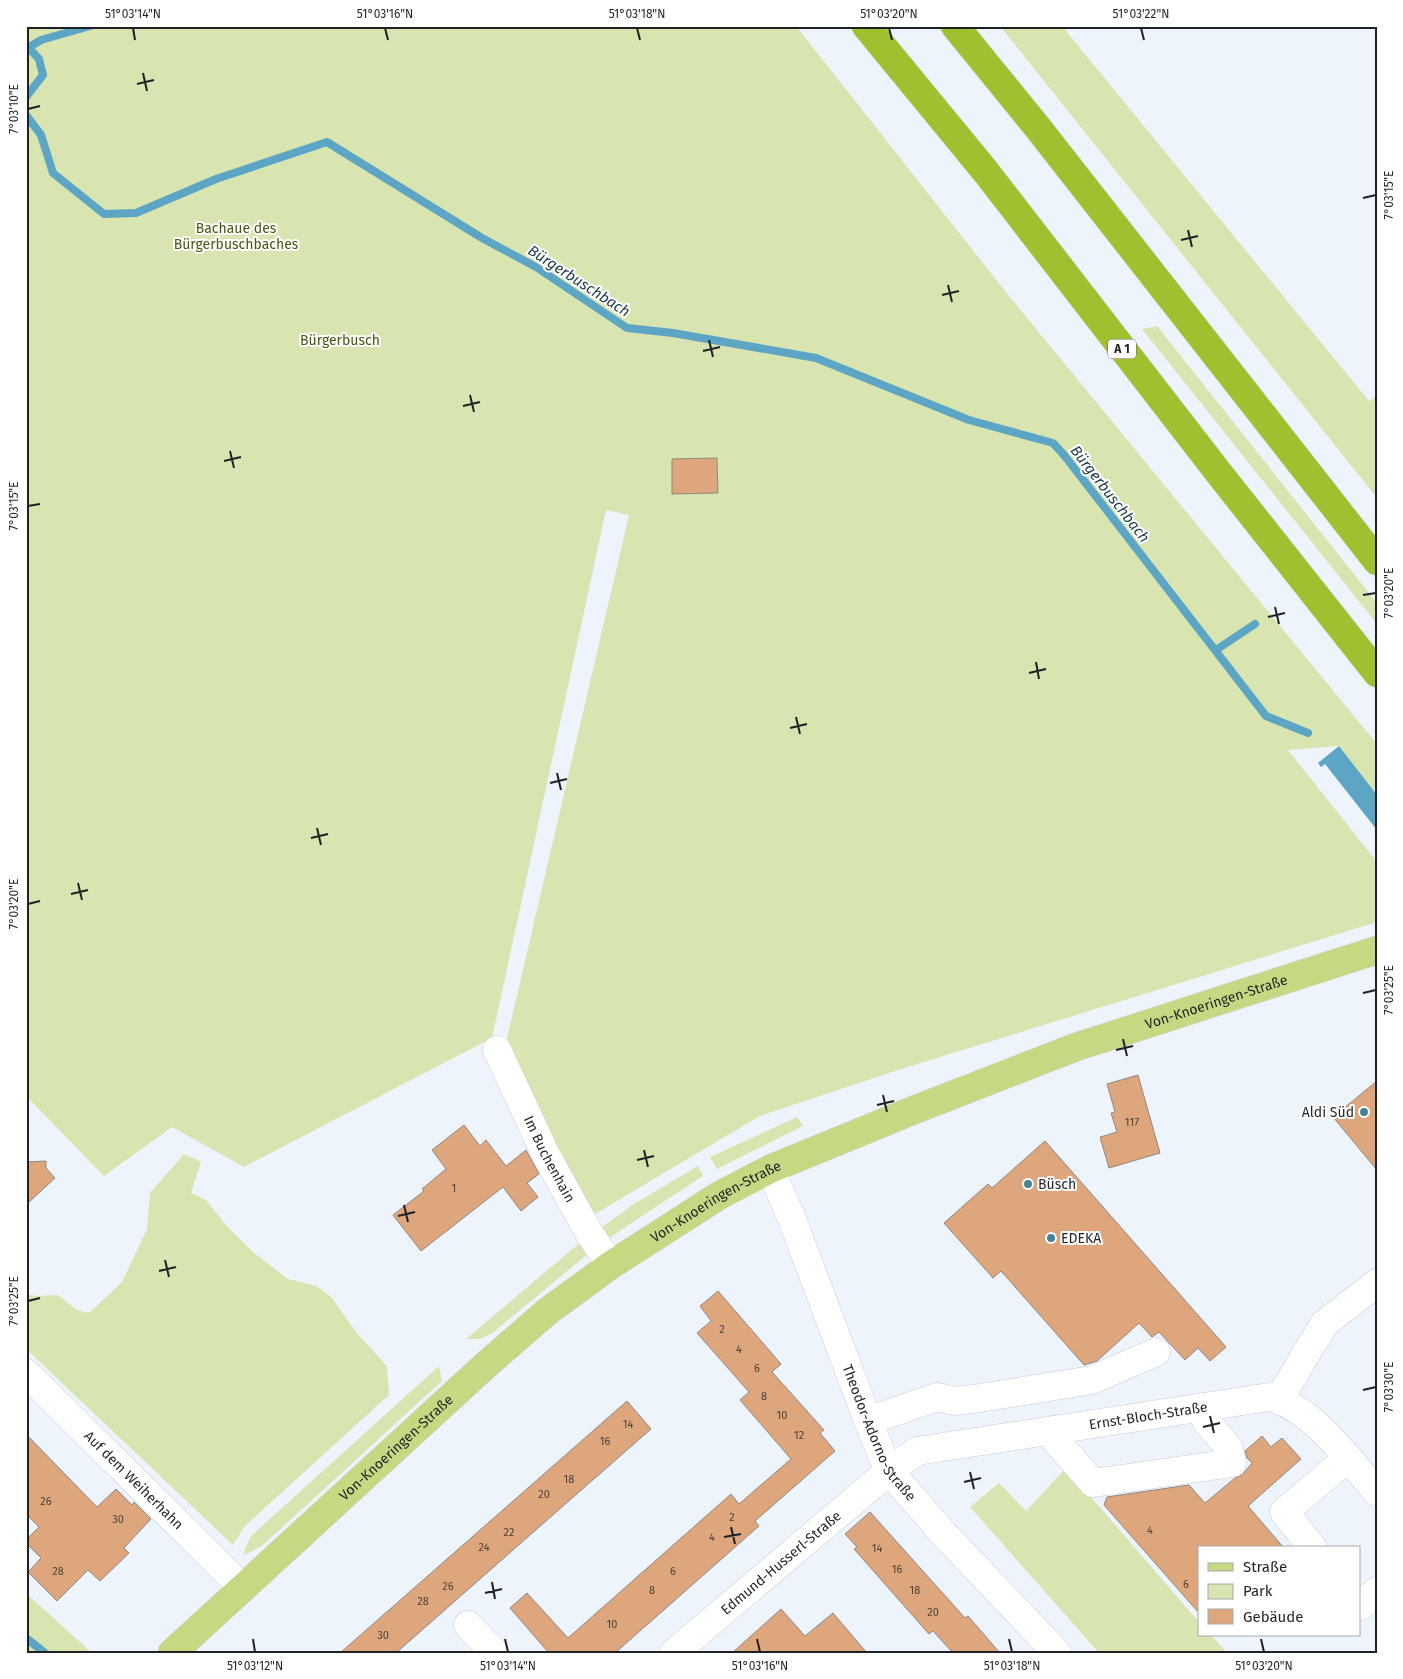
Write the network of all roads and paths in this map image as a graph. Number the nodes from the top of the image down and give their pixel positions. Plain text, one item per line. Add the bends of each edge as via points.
1 (866, 26) edge
2 (955, 26) edge
3 (1377, 560) edge
4 (1377, 673) edge
5 (1377, 950) edge
6 (497, 1050) dead end
7 (770, 1169) junction
8 (611, 1265) junction
9 (1377, 1283) edge
10 (1156, 1352) dead end
11 (26, 1373) edge
12 (1279, 1399) junction
13 (1204, 1407) junction
14 (868, 1421) junction
15 (1054, 1430) junction
16 (1348, 1458) junction
17 (888, 1471) junction
18 (1377, 1492) edge
19 (1311, 1546) edge
20 (243, 1588) junction
21 (1377, 1591) edge
22 (1360, 1606) edge
23 (468, 1624) dead end
24 (172, 1653) edge
25 (495, 1653) edge
26 (674, 1653) edge
27 (1057, 1653) edge

1 - 4 highway, A 1 via 986,172
2 - 3 highway
5 - 7 main road, Von-Knoeringen-Straße via 1076,1047
6 - 8 street, Im Buchenhain via 545,1153 588,1234
7 - 8 main road, Von-Knoeringen-Straße via 720,1195
7 - 14 street, Theodor-Adorno-Straße via 792,1218
8 - 20 main road, Von-Knoeringen-Straße via 548,1311 487,1364
9 - 12 street via 1324,1324
10 - 14 street via 1092,1380 974,1399 937,1397
11 - 20 street, Auf dem Weiherhahn
12 - 13 street, Ernst-Bloch-Straße via 1269,1397
12 - 16 street via 1317,1424
13 - 15 street, Ernst-Bloch-Straße
13 - 15 street via 1206,1421 1228,1447 1232,1463 1093,1483 1056,1442
14 - 17 street, Theodor-Adorno-Straße
15 - 17 street, Ernst-Bloch-Straße via 917,1451
16 - 18 street
16 - 19 street via 1284,1512
17 - 26 street, Edmund-Husserl-Straße
17 - 27 street, Theodor-Adorno-Straße
20 - 24 main road, Von-Knoeringen-Straße
21 - 22 street
23 - 25 street

